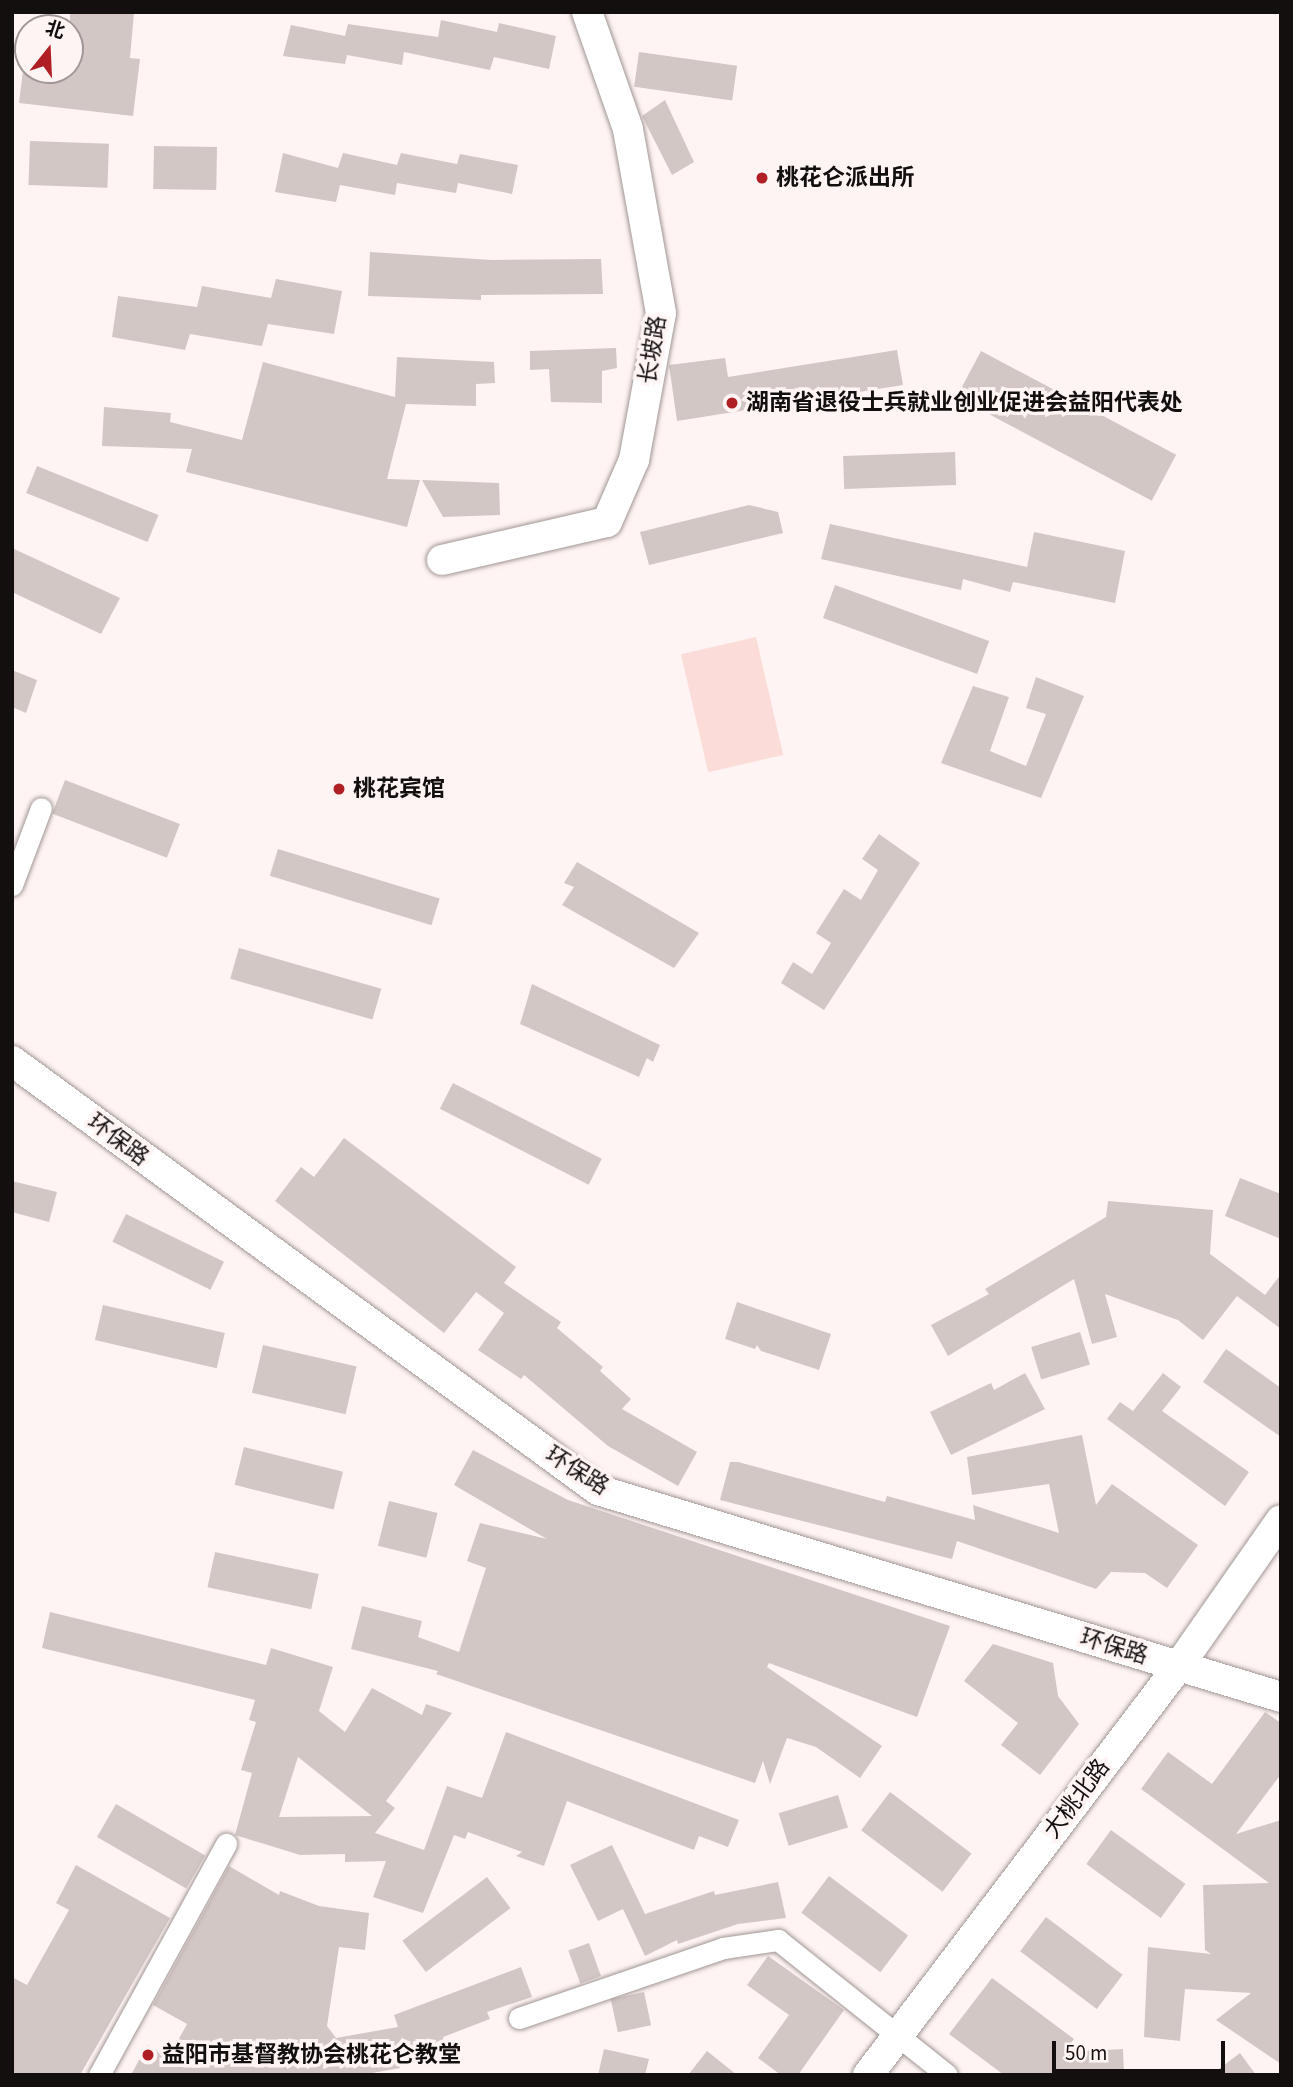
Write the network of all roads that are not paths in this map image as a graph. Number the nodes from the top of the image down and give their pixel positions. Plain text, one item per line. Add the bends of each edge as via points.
1 (587, 12) edge
2 (442, 560) dead end
3 (41, 808) dead end
4 (12, 885) edge
5 (12, 1061) edge
6 (1281, 1520) edge
7 (1178, 1667) junction
8 (1281, 1697) edge
9 (226, 1844) dead end
10 (519, 2018) dead end
11 (897, 2036) junction
12 (99, 2075) edge
13 (867, 2075) edge
14 (947, 2075) edge

1 - 2 street, 长坡路 via 628,129 662,313 634,460 607,522
3 - 4 street
5 - 7 street, 环保路 via 598,1490
6 - 7 street, 大桃北路
7 - 8 street, 环保路
7 - 11 street, 大桃北路
9 - 12 street
10 - 11 street via 723,1948 778,1940
11 - 13 street, 大桃北路
11 - 14 street

